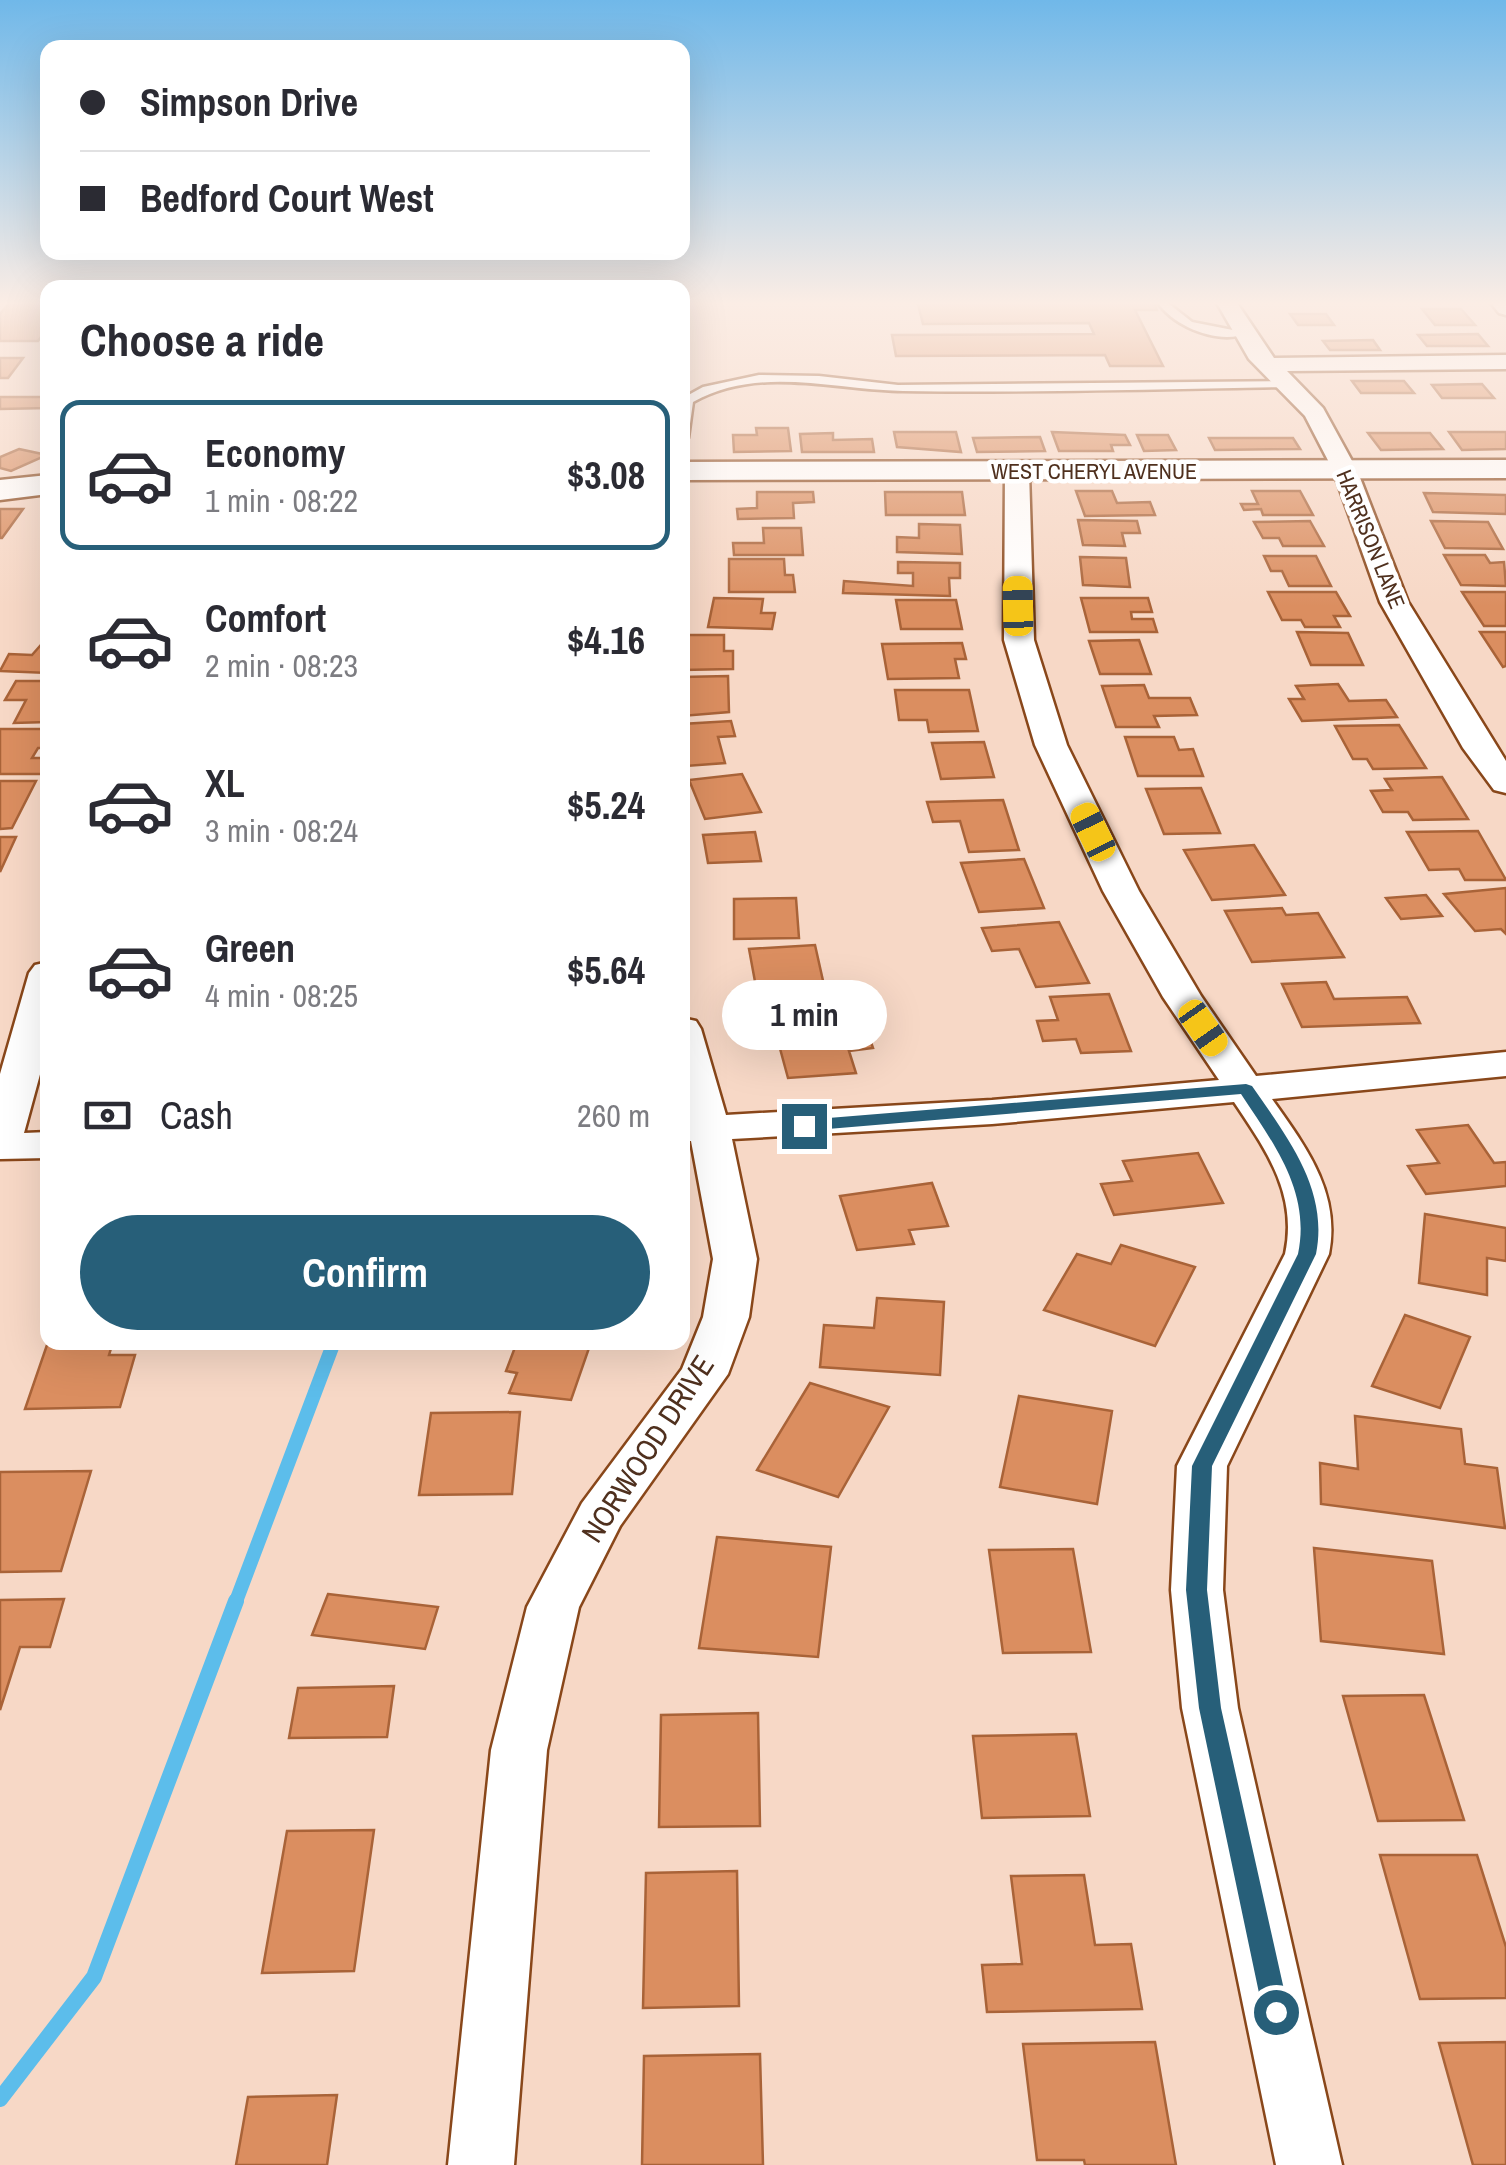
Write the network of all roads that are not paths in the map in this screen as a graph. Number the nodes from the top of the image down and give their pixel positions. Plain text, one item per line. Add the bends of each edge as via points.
1 (1306, 404) edge
2 (1506, 469) edge
3 (1345, 470) junction
4 (690, 471) edge
5 (1017, 471) junction
6 (40, 485) edge
7 (0, 490) edge
8 (1506, 783) edge
9 (40, 1001) edge
10 (1506, 1064) edge
11 (690, 1086) edge
12 (1246, 1089) junction
13 (696, 1128) edge
14 (40, 1145) edge
15 (0, 1146) edge
16 (481, 2165) edge
17 (1309, 2165) edge

1 - 3 street, HARRISON LANE
2 - 3 street, WEST CHERYL AVENUE
3 - 5 street, WEST CHERYL AVENUE
3 - 8 street, HARRISON LANE via 1394,602 1478,748
4 - 5 street, WEST CHERYL AVENUE
5 - 12 street via 1019,640 1052,745 1121,891 1182,997
6 - 7 street
9 - 15 street
10 - 12 street
11 - 13 street, NORWOOD DRIVE
12 - 13 street
12 - 17 street via 1289,1157 1313,1225 1307,1254 1202,1466 1197,1590 1210,1708
13 - 16 street, NORWOOD DRIVE via 735,1258 726,1318 704,1374 600,1516 553,1607 520,1750
14 - 15 street

